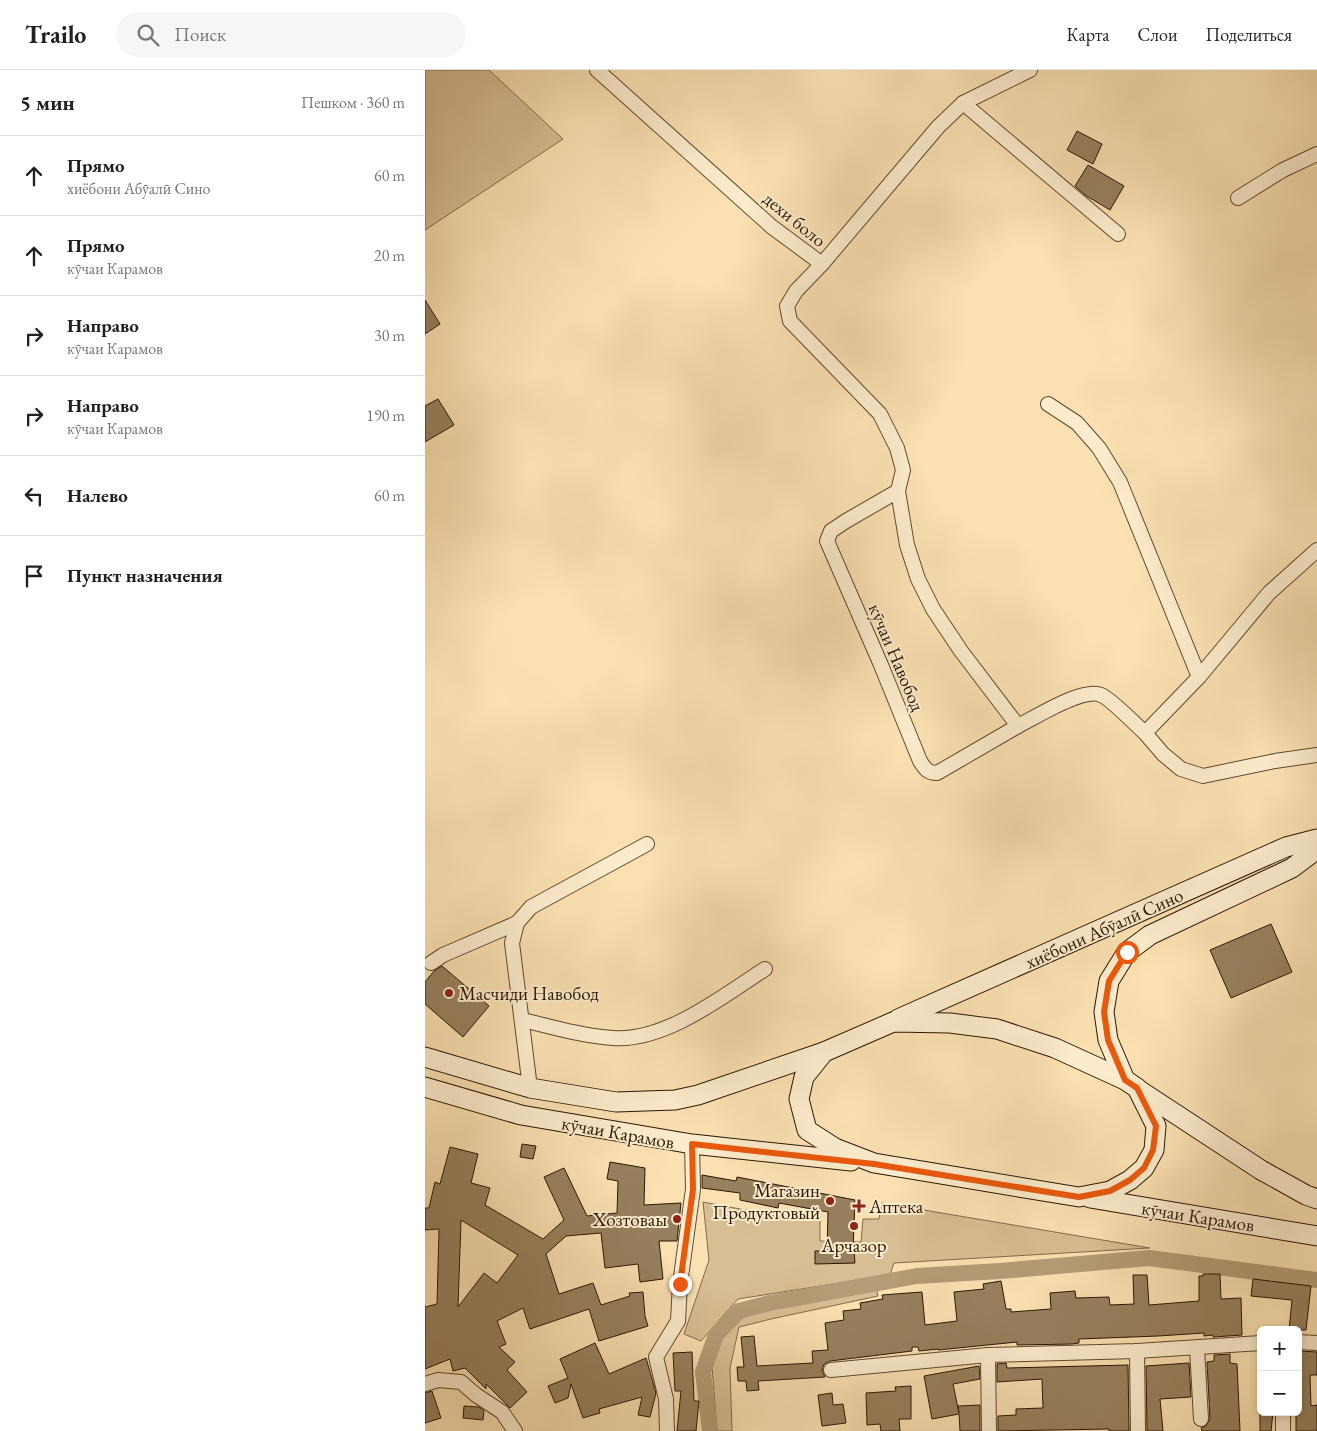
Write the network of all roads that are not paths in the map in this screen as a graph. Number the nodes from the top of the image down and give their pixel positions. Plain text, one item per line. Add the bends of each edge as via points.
1 (597, 70) edge
2 (1030, 70) edge
3 (963, 103) junction
4 (1317, 154) edge
5 (1238, 198) dead end
6 (1118, 234) dead end
7 (823, 264) junction
8 (1048, 404) dead end
9 (897, 491) junction
10 (1317, 550) edge
11 (1199, 677) junction
12 (1018, 726) junction
13 (1145, 733) junction
14 (1317, 756) edge
15 (1317, 839) edge
16 (647, 844) dead end
17 (1317, 849) edge
18 (517, 923) junction
19 (431, 963) dead end
20 (765, 969) dead end
21 (523, 1020) junction
22 (893, 1022) junction
23 (824, 1052) junction
24 (425, 1057) edge
25 (1131, 1084) junction
26 (425, 1087) edge
27 (530, 1088) junction
28 (692, 1144) junction
29 (874, 1164) junction
30 (1079, 1197) junction
31 (1317, 1199) edge
32 (1317, 1236) edge
33 (1302, 1342) edge
34 (1317, 1342) edge
35 (1257, 1343) edge
36 (1197, 1348) junction
37 (1137, 1351) junction
38 (988, 1355) junction
39 (831, 1370) dead end
40 (425, 1384) edge
41 (1283, 1416) edge
42 (1201, 1419) dead end
43 (515, 1431) edge
44 (667, 1431) edge
45 (989, 1431) edge
46 (1138, 1431) edge
47 (1283, 1431) edge

1 - 7 street, дехи боло via 772,226
2 - 3 street, дехи боло
3 - 6 street
3 - 7 street, дехи боло
4 - 5 street via 1283,170
7 - 9 street via 796,291 787,306 790,321 880,414 897,448 903,470
8 - 11 street via 1077,423 1099,448 1120,482
9 - 12 street via 907,545 929,601
9 - 12 street, кӯчаи Навобод via 831,531 827,541 920,761 930,773 937,773
10 - 11 street via 1269,593
11 - 13 street
12 - 13 street, кӯчаи Навобод via 1079,695 1092,693 1102,695
13 - 14 street, кӯчаи Навобод via 1181,769 1203,776
15 - 22 main road, хиёбони Абӯалӣ Сино via 1286,847
16 - 18 street via 531,907
17 - 25 main road, хиёбони Абӯалӣ Сино via 1293,868 1150,935 1127,952 1109,981 1104,1012 1108,1040
18 - 19 street
18 - 21 street via 512,943
20 - 21 street via 679,1023 658,1032 615,1039
21 - 27 street
22 - 23 main road, кӯчаи Карамов
22 - 25 main road, кӯчаи Карамов via 997,1028 1055,1048
23 - 27 main road, кӯчаи Карамов via 675,1100 616,1102
23 - 29 main road, кӯчаи Карамов via 804,1077 799,1099 807,1130 835,1148
24 - 27 main road, кӯчаи Карамов
25 - 30 main road, кӯчаи Карамов via 1156,1126 1153,1150 1144,1168 1130,1180 1110,1191
25 - 31 main road, кӯчаи Карамов via 1261,1170
26 - 28 main road, кӯчаи Карамов via 521,1115
28 - 29 main road, кӯчаи Карамов
28 - 44 street via 693,1189 678,1321 656,1357 666,1399
29 - 30 main road, кӯчаи Карамов
30 - 32 main road, кӯчаи Карамов
33 - 34 street
35 - 36 street
36 - 37 street
36 - 42 street
37 - 38 street
37 - 46 street
38 - 39 street
38 - 45 street
40 - 43 street via 438,1380 461,1382 502,1412
41 - 47 street

